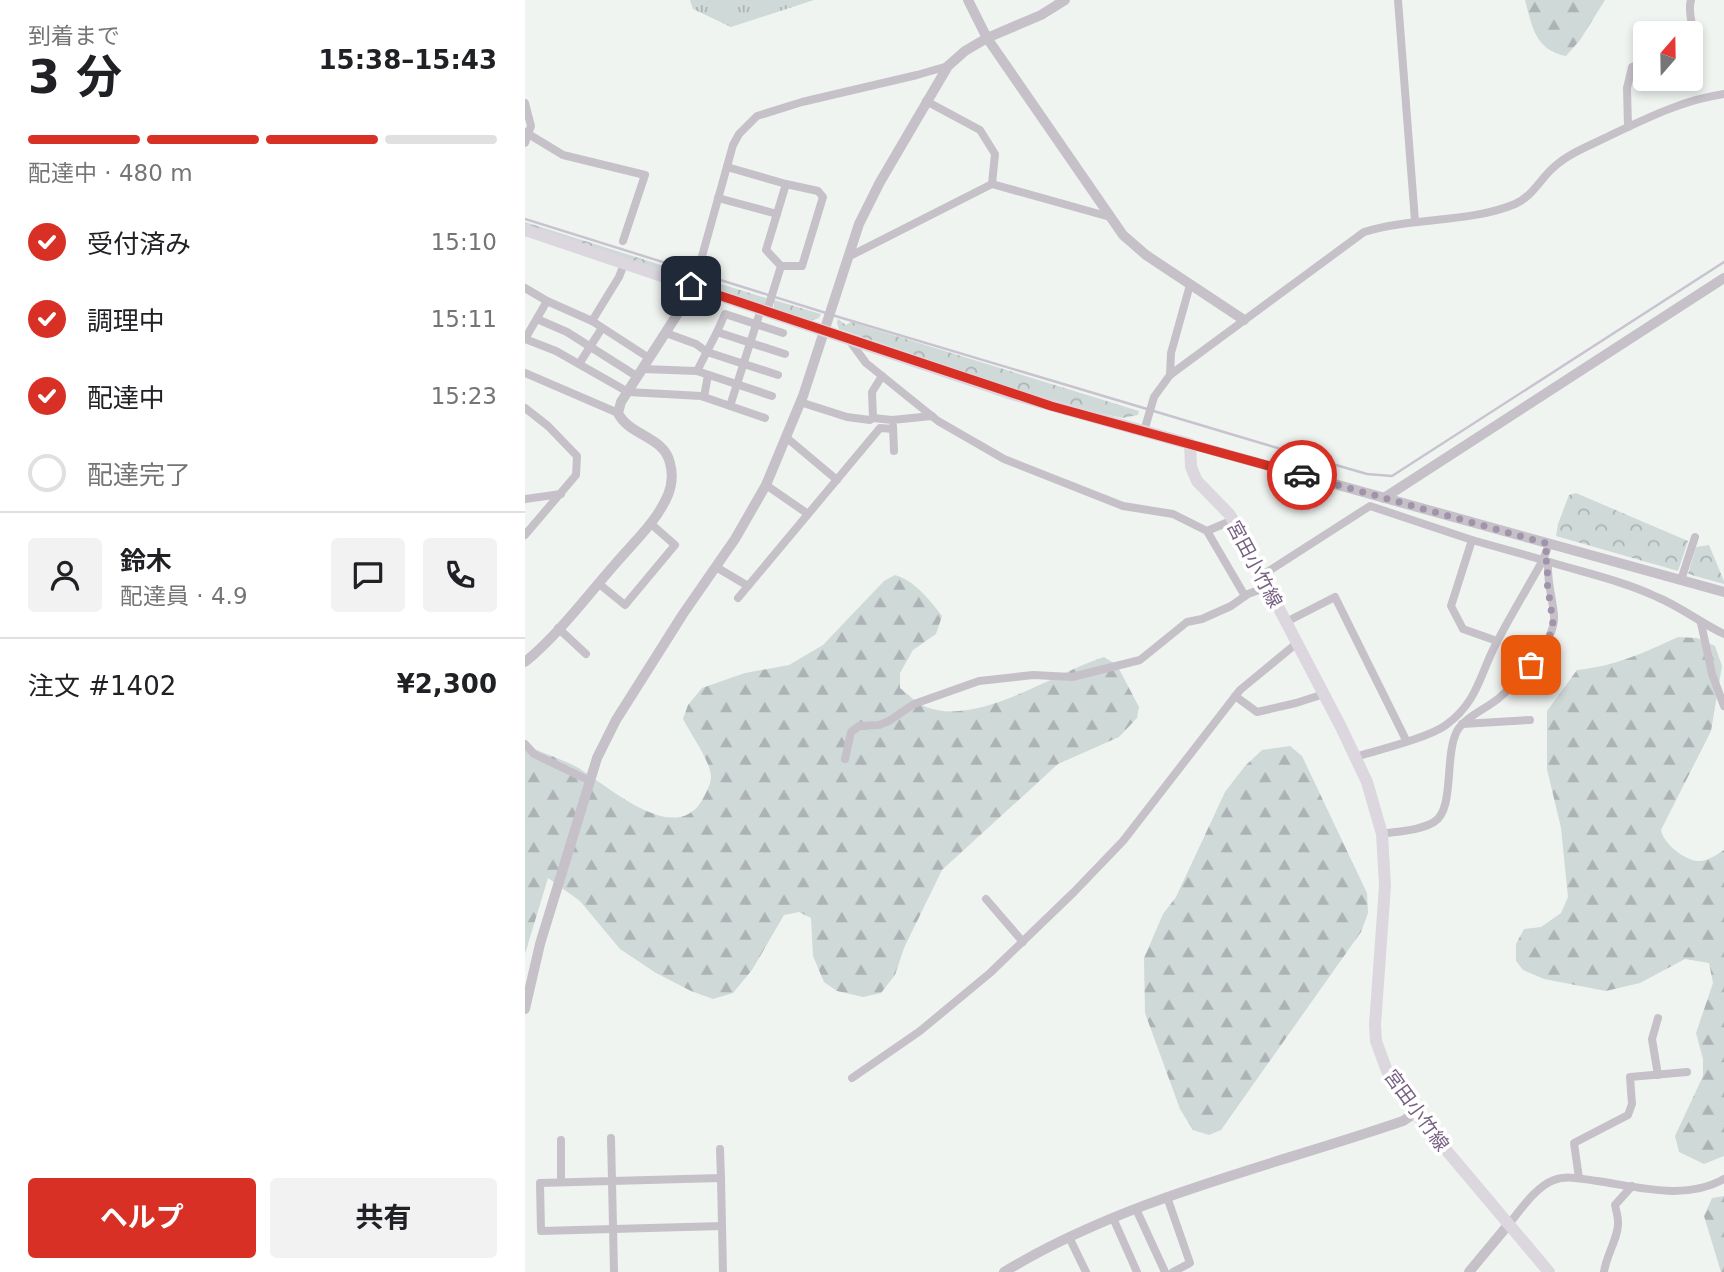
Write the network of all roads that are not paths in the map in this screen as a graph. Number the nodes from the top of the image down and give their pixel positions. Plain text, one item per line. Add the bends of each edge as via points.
1 (968, 0) edge
2 (1065, 0) edge
3 (1398, 0) edge
4 (1691, 0) edge
5 (1691, 21) edge
6 (987, 38) junction
7 (948, 65) junction
8 (1633, 67) edge
9 (1724, 94) edge
10 (926, 101) junction
11 (525, 103) edge
12 (1628, 127) junction
13 (527, 133) edge
14 (525, 143) edge
15 (727, 167) junction
16 (786, 184) junction
17 (992, 184) junction
18 (718, 198) junction
19 (777, 214) junction
20 (1110, 217) junction
21 (1415, 220) junction
22 (525, 230) edge
23 (623, 241) dead end
24 (846, 257) junction
25 (624, 264) junction
26 (781, 265) junction
27 (695, 276) junction
28 (1724, 278) edge
29 (1190, 285) junction
30 (525, 288) edge
31 (547, 301) junction
32 (768, 303) junction
33 (525, 316) edge
34 (536, 320) junction
35 (1244, 320) junction
36 (592, 321) junction
37 (756, 324) junction
38 (602, 328) junction
39 (826, 330) junction
40 (717, 332) junction
41 (666, 333) junction
42 (783, 333) dead end
43 (847, 337) junction
44 (525, 339) edge
45 (750, 343) junction
46 (590, 346) junction
47 (707, 352) junction
48 (785, 354) dead end
49 (649, 358) junction
50 (743, 363) junction
51 (579, 364) junction
52 (697, 371) junction
53 (525, 373) edge
54 (640, 373) junction
55 (708, 374) junction
56 (778, 375) dead end
57 (1170, 375) junction
58 (882, 376) junction
59 (737, 384) junction
60 (628, 392) junction
61 (772, 396) dead end
62 (704, 397) junction
63 (800, 402) junction
64 (730, 406) junction
65 (525, 408) edge
66 (618, 413) junction
67 (932, 416) junction
68 (765, 418) dead end
69 (873, 418) junction
70 (892, 424) junction
71 (1144, 431) junction
72 (787, 438) junction
73 (1189, 444) junction
74 (894, 451) dead end
75 (837, 480) junction
76 (766, 485) junction
77 (561, 494) junction
78 (1384, 498) junction
79 (525, 499) edge
80 (808, 514) junction
81 (1233, 520) junction
82 (650, 523) junction
83 (1207, 531) junction
84 (525, 535) edge
85 (1472, 540) junction
86 (1693, 540) dead end
87 (1549, 544) junction
88 (1546, 561) junction
89 (716, 566) junction
90 (1681, 580) junction
91 (1264, 581) junction
92 (598, 583) junction
93 (748, 586) junction
94 (1724, 592) edge
95 (1245, 596) junction
96 (738, 598) dead end
97 (1286, 622) junction
98 (1701, 623) junction
99 (558, 628) junction
100 (1724, 634) edge
101 (1497, 641) junction
102 (1297, 643) junction
103 (586, 654) dead end
104 (525, 662) edge
105 (1324, 694) junction
106 (1235, 696) junction
107 (1724, 706) edge
108 (1530, 720) dead end
109 (1448, 723) junction
110 (1462, 724) junction
111 (1406, 740) junction
112 (525, 744) edge
113 (1355, 757) junction
114 (845, 759) dead end
115 (588, 780) junction
116 (1382, 834) junction
117 (986, 899) dead end
118 (1023, 942) junction
119 (525, 1009) edge
120 (1658, 1018) dead end
121 (1687, 1072) dead end
122 (1658, 1075) junction
123 (852, 1078) dead end
124 (1415, 1113) junction
125 (611, 1138) dead end
126 (561, 1140) dead end
127 (720, 1149) dead end
128 (721, 1178) junction
129 (1579, 1178) junction
130 (1724, 1179) edge
131 (612, 1181) junction
132 (561, 1182) junction
133 (1632, 1186) junction
134 (1167, 1197) junction
135 (1136, 1209) junction
136 (1113, 1218) junction
137 (722, 1226) junction
138 (1508, 1226) junction
139 (613, 1228) junction
140 (1069, 1237) junction
141 (1023, 1267) edge
142 (614, 1272) edge
143 (723, 1272) edge
144 (1004, 1272) edge
145 (1086, 1272) edge
146 (1137, 1272) edge
147 (1165, 1272) edge
148 (1173, 1272) edge
149 (1469, 1272) edge
150 (1549, 1272) edge
151 (1604, 1272) edge

1 - 6 street
2 - 6 street
3 - 21 street
4 - 5 street
6 - 7 street
6 - 20 street
7 - 10 street
7 - 15 street via 757,116 739,134
8 - 12 street
9 - 12 street via 1691,100
10 - 17 street via 980,130 995,154
10 - 24 street via 880,182
11 - 13 street via 531,126
12 - 21 street via 1553,167 1518,203 1492,211
13 - 14 street
13 - 23 street via 563,156 645,175
15 - 16 street
15 - 18 street
16 - 19 street
16 - 26 street via 818,191 823,197 802,266
17 - 20 street
17 - 24 street
18 - 19 street
18 - 27 street
19 - 26 street via 766,250
20 - 29 street via 1133,245
21 - 35 street via 1364,232
22 - 25 main road
24 - 39 street
25 - 27 main road
25 - 36 street
26 - 32 street
27 - 32 main road
27 - 41 street
28 - 78 street
29 - 35 street
29 - 57 street via 1171,353
30 - 31 street
31 - 34 street
31 - 36 street
32 - 37 street
32 - 39 main road
33 - 34 street
34 - 44 street
34 - 46 street
35 - 57 street
36 - 38 street
37 - 40 street via 725,314
37 - 42 street
37 - 45 street
38 - 46 street
38 - 49 street
39 - 43 main road
39 - 63 street
40 - 45 street
40 - 47 street
41 - 47 street
41 - 49 street
43 - 58 street
43 - 71 main road via 1015,395
44 - 51 street
45 - 48 street
45 - 50 street
46 - 51 street
46 - 54 street
47 - 50 street
47 - 52 street
49 - 54 street
50 - 56 street
50 - 59 street
51 - 60 street
52 - 54 street
52 - 55 street
53 - 66 street
54 - 60 street
55 - 59 street
55 - 62 street
57 - 71 street via 1154,397
58 - 67 street
58 - 69 street via 872,392
59 - 61 street
59 - 64 street
60 - 62 street
60 - 66 street
62 - 64 street
63 - 69 street via 846,417
63 - 72 street
64 - 68 street
65 - 77 street via 577,456 576,475
66 - 82 street via 625,423 659,445 670,462 669,493
67 - 70 street
67 - 83 street via 1004,459 1123,506 1173,514
69 - 70 street
70 - 74 street
70 - 75 street via 880,428
71 - 73 main road
72 - 75 street
72 - 76 street
73 - 78 street
73 - 81 main road, 宮田小竹線 via 1197,481
75 - 80 street
76 - 80 street
76 - 89 street
77 - 79 street
77 - 84 street
78 - 87 street
80 - 93 street
81 - 83 street
81 - 91 main road, 宮田小竹線
82 - 92 street
82 - 92 street via 675,545 625,605
83 - 95 street
85 - 88 street
85 - 91 street via 1370,506
85 - 101 street via 1451,607 1463,629
86 - 90 street
87 - 88 street
87 - 90 street
88 - 98 street via 1655,596
88 - 101 street
88 - 110 street via 1554,616 1551,633 1515,683
89 - 93 street
89 - 115 street via 616,720
90 - 94 street
91 - 95 street
91 - 97 main road, 宮田小竹線
92 - 99 street
93 - 96 street
95 - 114 street via 1187,622 1140,660 1072,677 1033,675 979,681 914,704 879,725 859,726 851,732
97 - 102 main road, 宮田小竹線
97 - 111 street via 1335,597
98 - 100 street
98 - 107 street
99 - 103 street
99 - 104 street
101 - 109 street via 1479,687
102 - 105 main road, 宮田小竹線
102 - 106 street
105 - 106 street via 1258,712
105 - 113 main road, 宮田小竹線
106 - 118 street via 1123,841
108 - 110 street
109 - 110 street
109 - 111 street
110 - 116 street via 1450,748 1446,804 1439,819
111 - 113 street
112 - 115 street via 534,754
113 - 116 main road, 宮田小竹線
115 - 119 street
116 - 124 main road, 宮田小竹線 via 1385,886 1374,1025 1387,1071
117 - 118 street
118 - 123 street via 920,1031
120 - 122 street via 1652,1039
121 - 122 street
122 - 129 street via 1630,1077 1628,1115 1574,1143
124 - 134 street via 1370,1133
124 - 138 main road, 宮田小竹線
125 - 131 street
126 - 132 street
127 - 128 street
128 - 131 street
128 - 137 street
129 - 133 street
129 - 138 street via 1554,1180 1544,1186
130 - 133 street via 1692,1190
131 - 132 street
131 - 139 street
132 - 139 street via 540,1183 541,1231
133 - 151 street via 1615,1205 1618,1231
134 - 135 street
134 - 148 street via 1189,1263
135 - 136 street
135 - 147 street
136 - 140 street
136 - 146 street
137 - 139 street
137 - 143 street
138 - 149 street
138 - 150 main road, 宮田小竹線
139 - 142 street
140 - 141 street
140 - 145 street
141 - 144 street

